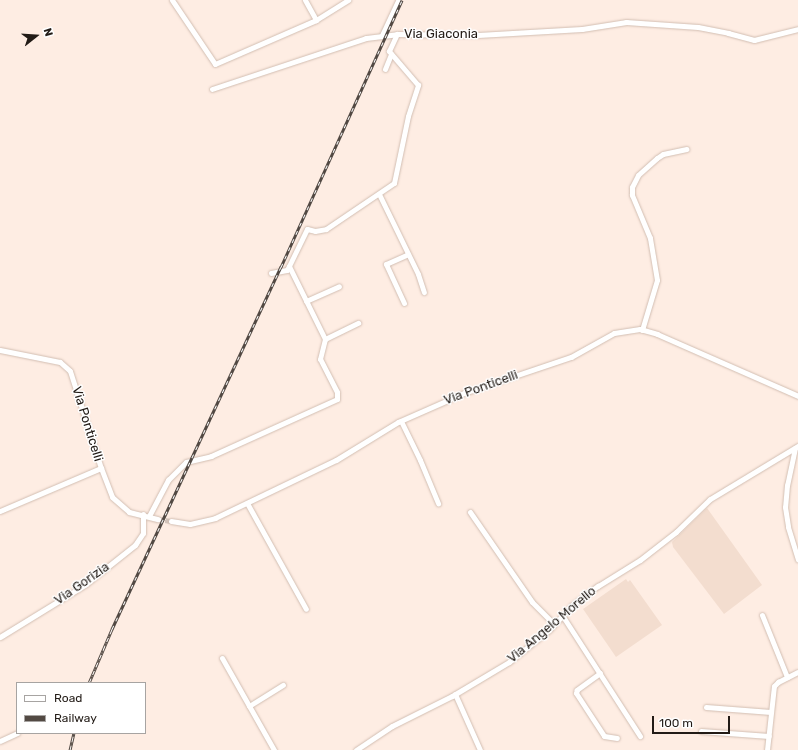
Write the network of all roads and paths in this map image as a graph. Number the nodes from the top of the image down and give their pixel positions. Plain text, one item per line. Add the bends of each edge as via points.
1 (172, 0) edge
2 (305, 0) edge
3 (348, 0) edge
4 (398, 0) edge
5 (316, 20) junction
6 (798, 29) edge
7 (397, 34) junction
8 (382, 35) junction
9 (391, 54) junction
10 (384, 68) dead end
11 (212, 89) dead end
12 (686, 149) dead end
13 (379, 194) junction
14 (408, 254) junction
15 (289, 266) junction
16 (271, 273) dead end
17 (339, 286) dead end
18 (424, 292) dead end
19 (306, 301) junction
20 (404, 303) dead end
21 (358, 323) dead end
22 (642, 330) junction
23 (325, 339) junction
24 (0, 350) edge
25 (798, 396) edge
26 (401, 420) junction
27 (797, 447) edge
28 (101, 468) junction
29 (247, 503) junction
30 (438, 503) dead end
31 (0, 512) edge
32 (470, 512) dead end
33 (146, 515) junction
34 (158, 518) tunnel mouth
35 (171, 521) tunnel mouth
36 (798, 560) edge
37 (306, 609) dead end
38 (562, 615) junction
39 (762, 615) dead end
40 (554, 624) junction
41 (0, 637) edge
42 (222, 658) dead end
43 (798, 672) edge
44 (600, 673) junction
45 (787, 677) junction
46 (283, 685) dead end
47 (455, 694) junction
48 (249, 706) junction
49 (706, 707) dead end
50 (772, 712) junction
51 (701, 731) dead end
52 (16, 733) edge
53 (640, 736) dead end
54 (769, 736) junction
55 (617, 738) dead end
56 (0, 741) edge
57 (274, 750) edge
58 (356, 750) edge
59 (480, 750) edge
60 (767, 750) edge

1 - 5 street via 213,64
2 - 5 street
3 - 5 street
4 - 8 street
6 - 7 street, Via Giaconia via 754,40 698,27 626,22 582,29 493,34
7 - 8 street
7 - 9 street, Via Giaconia via 389,51
8 - 11 street
9 - 10 street
9 - 13 street, Via Giaconia via 418,85 408,116 394,183
12 - 22 street via 663,154 657,158 638,175 632,187 632,195 650,238 657,280
13 - 14 street
13 - 15 street, Via Giaconia via 326,229 306,230
14 - 18 street
14 - 20 street via 386,264
15 - 16 street via 287,270
15 - 19 street
17 - 19 street
19 - 23 street
21 - 23 street
22 - 25 street, Via Ponticelli via 658,334
22 - 26 street, Via Ponticelli via 614,333 571,357 464,393
23 - 33 street via 320,359 337,392 337,399 211,456 186,462 168,480
24 - 28 street, Via Ponticelli via 60,362 70,371
26 - 29 street, Via Ponticelli via 336,460
26 - 30 street
27 - 36 street via 787,485 785,507
27 - 38 street, Via Angelo Morello via 710,499 676,532
28 - 31 street
28 - 33 street, Via Ponticelli via 112,497 129,512
29 - 35 street, Via Ponticelli via 215,518 190,524
29 - 37 street
32 - 40 street via 532,602
33 - 34 street, Via Ponticelli
33 - 41 street, Via Gorizia via 143,533 136,545 86,584
38 - 40 street, Via Angelo Morello
38 - 44 street
39 - 45 street
40 - 47 street, Via Angelo Morello via 509,662
42 - 48 street
43 - 45 street
44 - 53 street
44 - 55 street via 577,690 577,696 604,736
45 - 50 street via 774,686
46 - 48 street
47 - 58 street, Via Angelo Morello via 392,726
47 - 59 street
48 - 57 street
49 - 50 street
50 - 54 street
51 - 54 street
52 - 56 street
54 - 60 street

